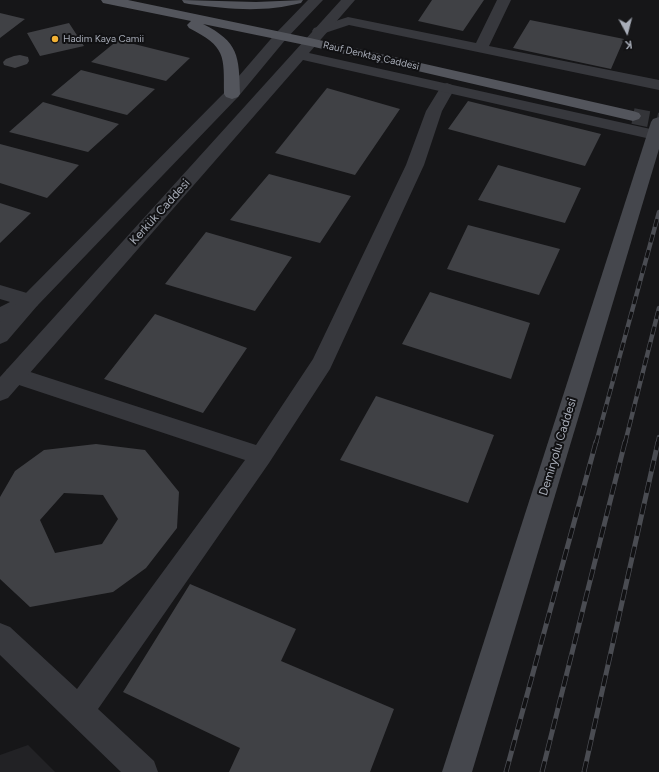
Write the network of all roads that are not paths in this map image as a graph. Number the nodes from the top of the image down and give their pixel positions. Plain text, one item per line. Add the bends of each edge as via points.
1 (108, 0) edge
2 (174, 0) edge
3 (189, 0) edge
4 (296, 0) edge
5 (316, 0) edge
6 (348, 0) edge
7 (504, 0) edge
8 (155, 11) junction
9 (292, 25) junction
10 (281, 36) junction
11 (310, 43) junction
12 (480, 49) junction
13 (507, 73) dead end
14 (659, 85) edge
15 (447, 88) junction
16 (232, 94) junction
17 (633, 116) tunnel mouth
18 (657, 129) edge
19 (0, 292) edge
20 (30, 301) junction
21 (0, 316) edge
22 (0, 336) edge
23 (15, 375) junction
24 (0, 392) edge
25 (261, 456) junction
26 (0, 636) edge
27 (79, 710) junction
28 (143, 772) edge
29 (457, 772) edge

1 - 8 main road, Rauf Denktaş Caddesi
2 - 9 main road, Rauf Denktaş Caddesi
3 - 4 main road via 258,6
5 - 9 street
6 - 11 street, Kerkük Caddesi
7 - 12 street
8 - 10 main road, Rauf Denktaş Caddesi
8 - 16 main road via 193,24 223,42 230,59
9 - 10 street
9 - 11 main road, Rauf Denktaş Caddesi
10 - 11 main road, Rauf Denktaş Caddesi
10 - 16 street
11 - 12 street via 348,21
11 - 13 main road, Rauf Denktaş Caddesi
11 - 15 street
11 - 17 main road, Rauf Denktaş Caddesi
11 - 23 street, Kerkük Caddesi
12 - 14 street
15 - 18 street
15 - 25 street via 434,111 415,165 322,363
16 - 20 street
18 - 29 main road, Demiryolu Caddesi
19 - 20 street
20 - 21 street
20 - 22 street
23 - 24 street, Kerkük Caddesi
23 - 25 street
25 - 27 street
26 - 27 street
27 - 28 street

